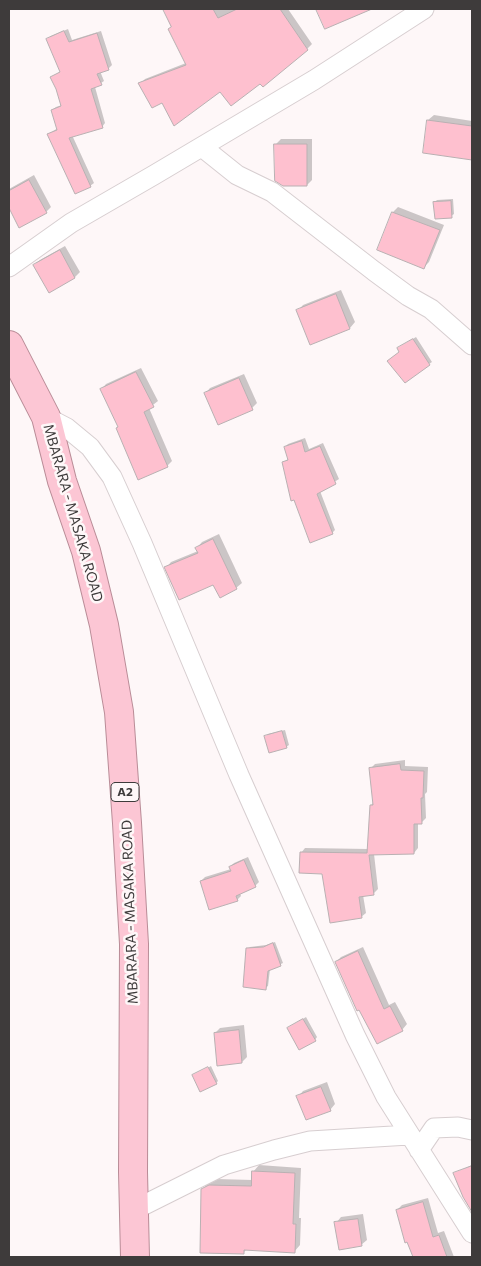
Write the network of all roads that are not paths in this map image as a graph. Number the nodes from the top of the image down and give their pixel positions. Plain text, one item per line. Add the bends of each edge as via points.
1 (424, 9) edge
2 (202, 147) junction
3 (9, 267) edge
4 (472, 344) edge
5 (9, 345) edge
6 (46, 418) junction
7 (472, 1130) edge
8 (414, 1143) junction
9 (134, 1210) junction
10 (472, 1233) edge
11 (135, 1257) edge

1 - 2 street
2 - 3 street via 71,223
2 - 4 street via 237,175 272,192 408,296 432,309
5 - 6 highway, MBARARA - MASAKA ROAD / A2
6 - 8 street via 67,428 90,447 112,477 239,775 351,1026
6 - 9 highway, MBARARA - MASAKA ROAD / A2 via 62,480 86,551 104,625 119,712 134,944
7 - 8 street via 434,1128
8 - 9 street via 310,1142 274,1150 224,1165
8 - 10 street
9 - 11 highway, MBARARA - MASAKA ROAD / A2

